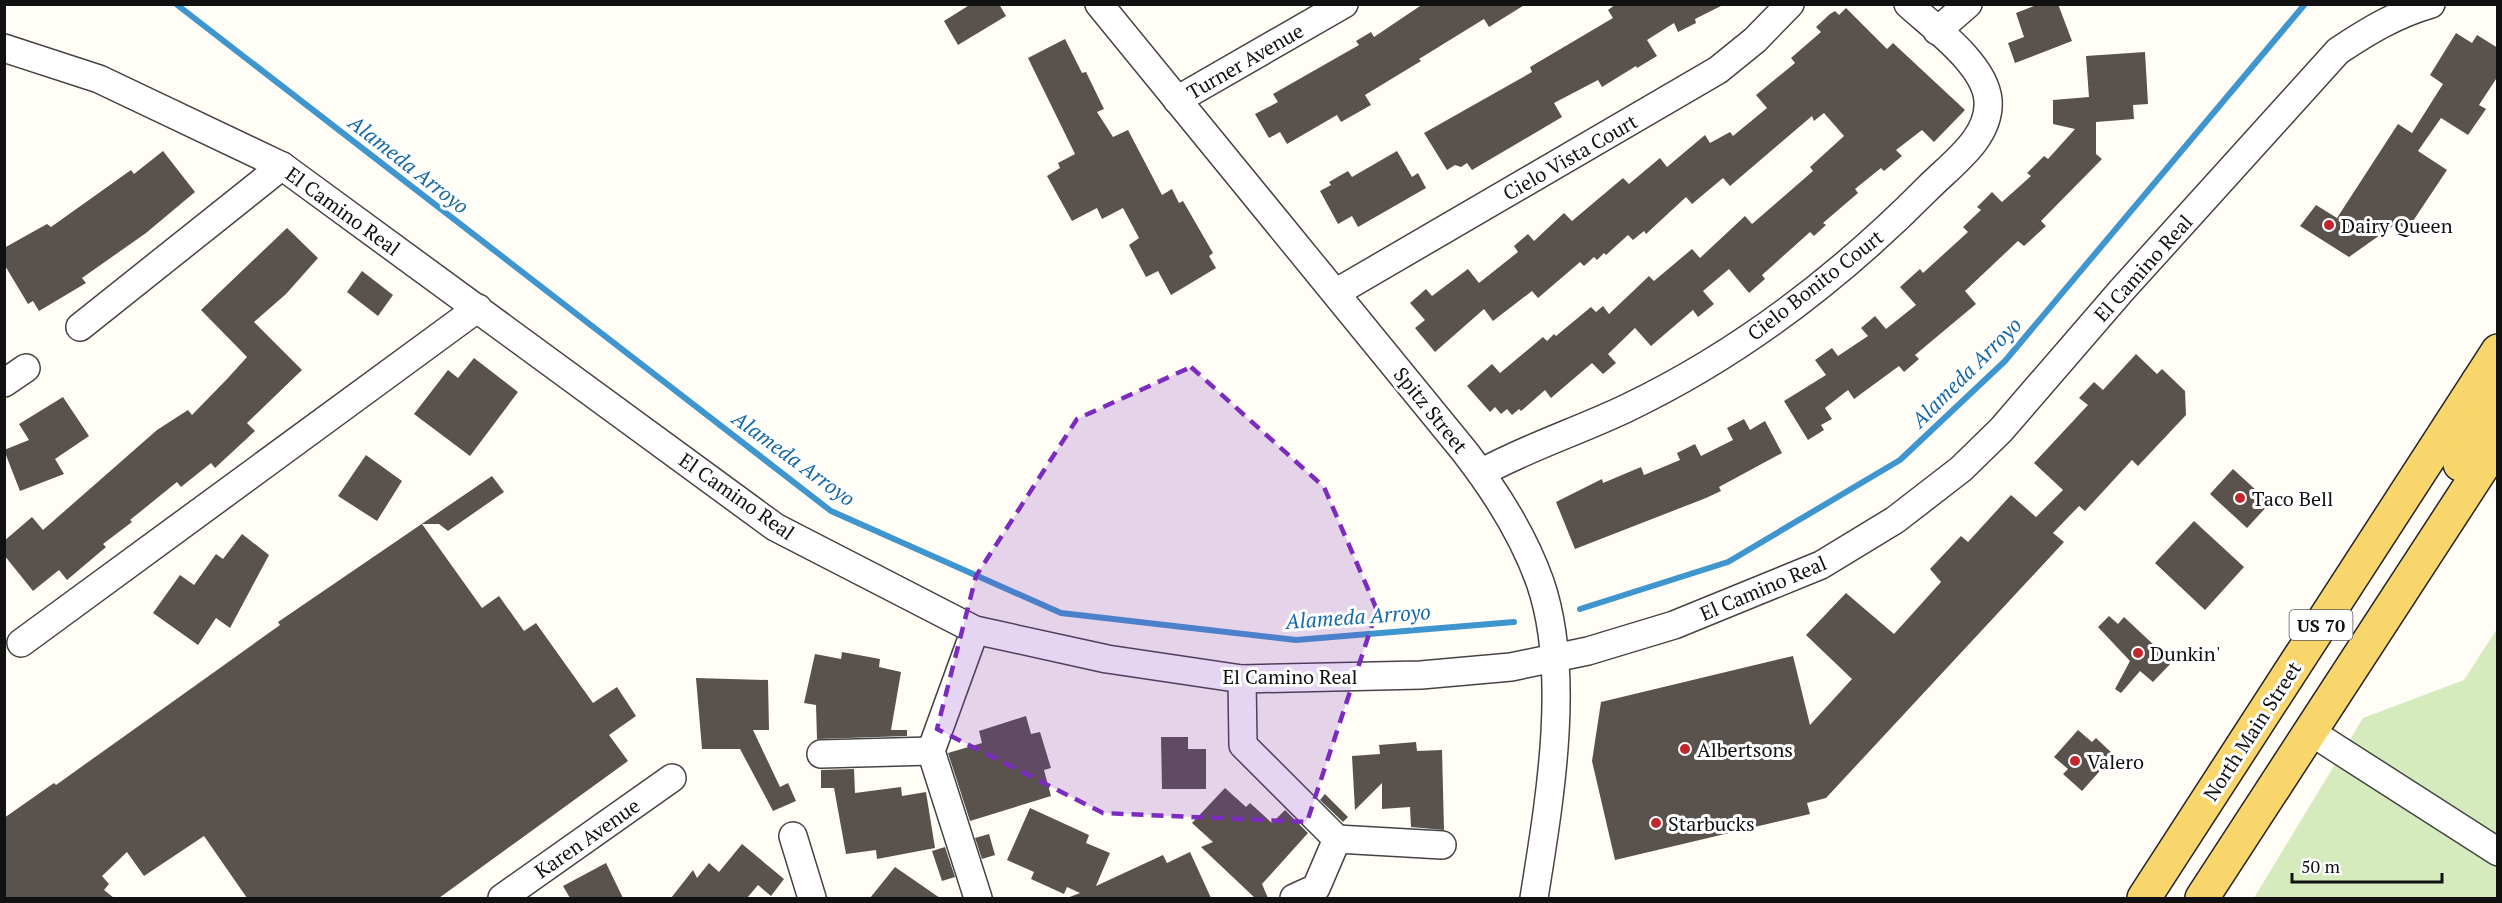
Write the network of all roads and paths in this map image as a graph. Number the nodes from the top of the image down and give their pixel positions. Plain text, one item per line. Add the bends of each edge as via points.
1 (1099, 4) edge
2 (1344, 4) edge
3 (1790, 4) edge
4 (1908, 4) edge
5 (1968, 4) edge
6 (2431, 4) edge
7 (1937, 31) junction
8 (4, 48) edge
9 (1177, 100) junction
10 (282, 166) junction
11 (1337, 292) junction
12 (478, 308) junction
13 (80, 327) dead end
14 (2498, 351) edge
15 (2478, 382) junction
16 (2498, 443) edge
17 (1481, 473) junction
18 (2426, 554) junction
19 (975, 630) junction
20 (21, 643) dead end
21 (1553, 658) junction
22 (1242, 680) junction
23 (2311, 732) junction
24 (931, 751) junction
25 (821, 754) dead end
26 (672, 778) dead end
27 (793, 836) dead end
28 (1337, 838) junction
29 (1442, 844) dead end
30 (2498, 852) edge
31 (808, 896) edge
32 (502, 898) edge
33 (978, 898) edge
34 (1294, 898) edge
35 (1534, 898) edge
36 (2144, 898) edge
37 (2202, 898) edge

1 - 9 street, Spitz Street
2 - 9 street, Turner Avenue
3 - 11 street, Cielo Vista Court via 1718,70
4 - 7 street
5 - 7 street
6 - 21 street, El Camino Real via 2374,27 2338,51 2001,430 1961,469 1895,520 1821,565 1713,611 1632,639
7 - 17 street, Cielo Bonito Court via 1982,79 1988,98 1987,119 1971,144 1895,221 1825,282 1752,337 1627,408
8 - 10 street, El Camino Real via 99,79
9 - 11 street, Spitz Street
10 - 12 street, El Camino Real
10 - 13 street
11 - 17 street, Spitz Street
12 - 19 street, El Camino Real via 775,527
12 - 20 street
14 - 15 main road, North Main Street / US 70
15 - 18 main road via 2488,391 2486,415 2480,433 2424,519
15 - 36 main road, North Main Street / US 70
16 - 18 main road, US 70
17 - 21 street, Spitz Street via 1515,524 1540,583 1552,633
18 - 23 main road, US 70
19 - 22 street, El Camino Real via 1107,659
19 - 24 street
21 - 22 street, El Camino Real via 1510,667 1420,675
21 - 35 street, Spitz Street via 1556,681 1552,764
22 - 28 street via 1243,746
23 - 30 street
23 - 37 main road, US 70
24 - 25 street
24 - 33 street
26 - 32 street, Karen Avenue
27 - 31 street
28 - 29 street
28 - 34 street via 1316,888

